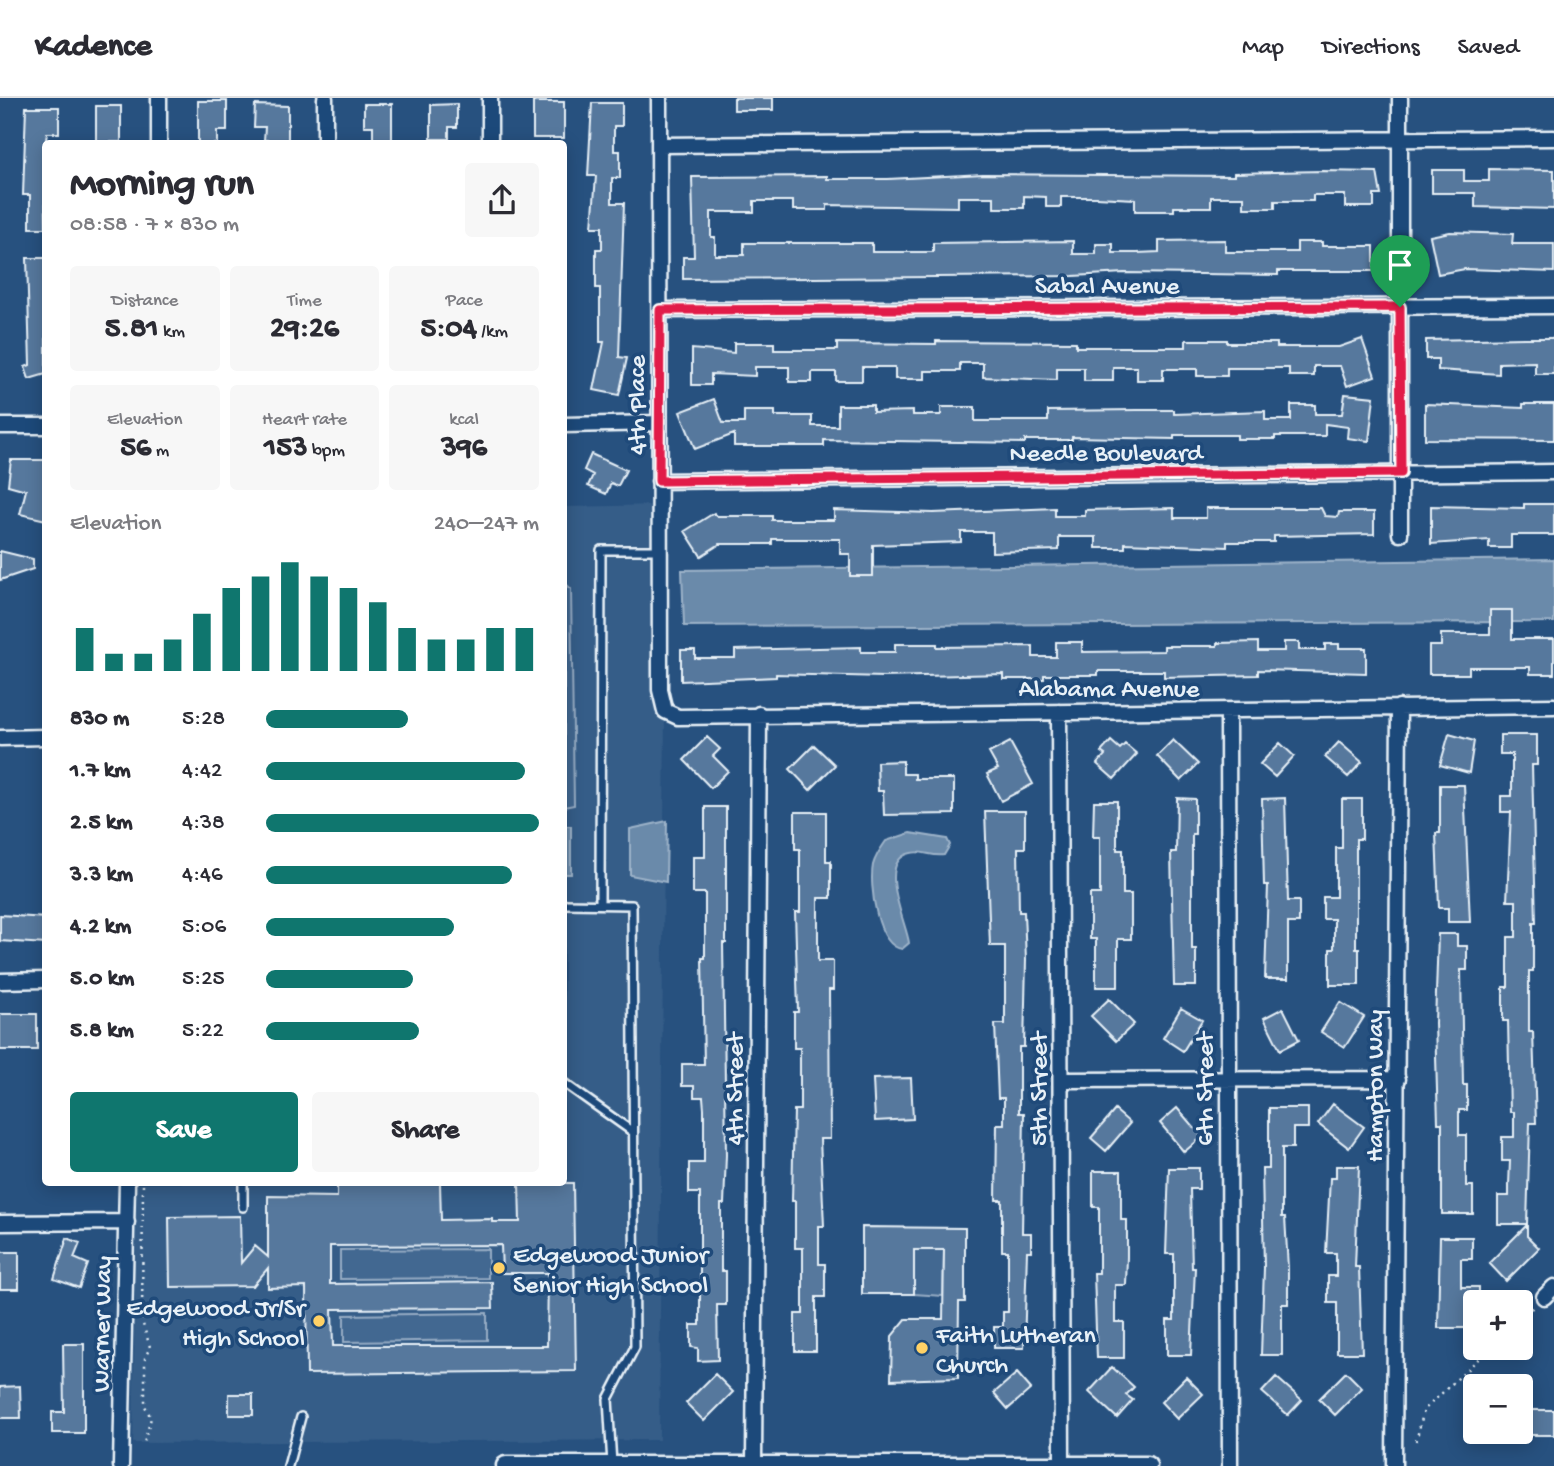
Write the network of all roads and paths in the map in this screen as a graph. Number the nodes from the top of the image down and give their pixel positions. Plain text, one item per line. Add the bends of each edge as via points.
1 (159, 98) edge
2 (325, 98) edge
3 (491, 98) edge
4 (659, 98) edge
5 (1401, 98) edge
6 (1554, 138) edge
7 (1401, 139) junction
8 (159, 140) edge
9 (325, 140) edge
10 (491, 140) edge
11 (659, 145) junction
12 (1554, 306) edge
13 (1400, 307) junction
14 (660, 310) junction
15 (659, 423) junction
16 (567, 425) edge
17 (0, 426) edge
18 (42, 426) edge
19 (1554, 472) edge
20 (1401, 473) junction
21 (659, 481) junction
22 (1400, 534) dead end
23 (659, 550) junction
24 (1554, 706) edge
25 (1399, 707) junction
26 (665, 711) joint
27 (1228, 711) junction
28 (1059, 712) junction
29 (760, 714) junction
30 (42, 737) edge
31 (0, 738) edge
32 (567, 904) edge
33 (600, 904) junction
34 (42, 980) edge
35 (0, 981) edge
36 (1228, 1078) junction
37 (1398, 1079) junction
38 (1062, 1080) junction
39 (567, 1085) edge
40 (633, 1132) junction
41 (127, 1186) edge
42 (143, 1186) edge
43 (243, 1186) edge
44 (243, 1207) dead end
45 (127, 1222) junction
46 (0, 1223) edge
47 (1549, 1292) edge
48 (1533, 1307) edge
49 (1477, 1360) edge
50 (300, 1417) dead end
51 (1416, 1441) dead end
52 (144, 1443) dead end
53 (612, 1464) junction
54 (754, 1464) edge
55 (850, 1465) edge
56 (121, 1466) edge
57 (288, 1466) edge
58 (506, 1466) edge
59 (1062, 1466) edge
60 (1147, 1466) edge
61 (1230, 1466) edge
62 (1394, 1466) edge

1 - 8 street
2 - 9 street
3 - 10 street
4 - 11 street, 4th Place
5 - 7 street
6 - 7 street
7 - 11 street
7 - 13 street
11 - 14 street, 4th Place
12 - 13 street, Sabal Avenue
13 - 14 street, Sabal Avenue
13 - 20 street
14 - 15 street, 4th Place
15 - 16 street
15 - 21 street, 4th Place
17 - 18 street
19 - 20 street, Needle Boulevard
20 - 21 street, Needle Boulevard
20 - 22 street
21 - 23 street, 4th Place
23 - 26 street, 4th Place via 660,690
23 - 33 lane via 601,550
24 - 25 street, Alabama Avenue
25 - 27 street, Alabama Avenue
25 - 37 street, Hampton Way
26 - 29 street, Alabama Avenue via 678,718
27 - 28 street, Alabama Avenue
27 - 36 street, 6th Street
28 - 29 street, Alabama Avenue
28 - 38 street, 5th Street
29 - 54 street, 4th Street
30 - 31 street
32 - 33 lane
33 - 40 lane via 632,905
34 - 35 street
36 - 37 street
36 - 38 street
36 - 61 street, 6th Street
37 - 62 street, Hampton Way
38 - 59 street, 5th Street
39 - 40 lane
40 - 53 lane via 635,1347 608,1399
41 - 45 street, Warner Way
42 - 52 path via 142,1321 150,1347 145,1357 145,1406 151,1418
43 - 44 lane
45 - 46 street
45 - 56 street, Warner Way
47 - 48 path
49 - 51 path via 1424,1410
50 - 57 lane
53 - 54 street
53 - 58 street
54 - 55 street
55 - 59 street
59 - 60 street

